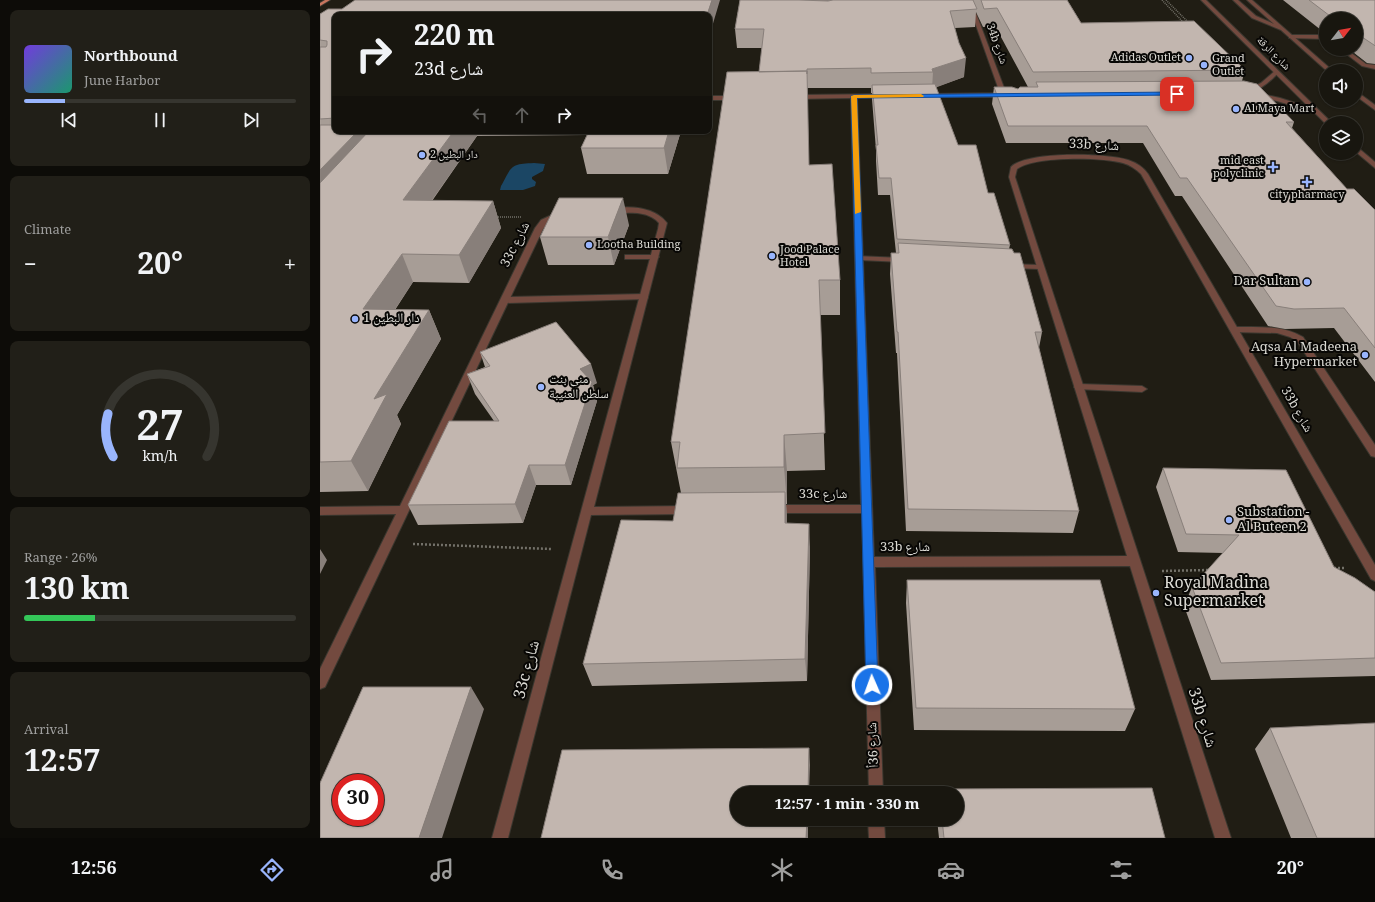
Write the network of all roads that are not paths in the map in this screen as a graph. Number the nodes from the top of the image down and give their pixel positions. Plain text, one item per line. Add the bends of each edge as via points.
1 (328, 0) edge
2 (970, 0) edge
3 (1203, 0) edge
4 (1235, 0) edge
5 (1249, 0) edge
6 (320, 5) edge
7 (1285, 31) junction
8 (1291, 37) junction
9 (1319, 37) edge
10 (1352, 56) edge
11 (1322, 64) edge
12 (1374, 68) edge
13 (1276, 72) junction
14 (1004, 95) junction
15 (1012, 95) edge
16 (854, 96) junction
17 (891, 96) edge
18 (920, 96) edge
19 (785, 97) edge
20 (712, 98) edge
21 (747, 98) edge
22 (1363, 99) edge
23 (1375, 108) edge
24 (1314, 110) junction
25 (1321, 116) edge
26 (1363, 155) edge
27 (1375, 166) edge
28 (604, 211) edge
29 (572, 212) edge
30 (628, 257) dead end
31 (655, 257) junction
32 (859, 258) junction
33 (914, 261) edge
34 (1001, 265) edge
35 (1040, 267) junction
36 (644, 298) junction
37 (504, 300) junction
38 (1235, 330) junction
39 (1079, 387) junction
40 (1142, 389) dead end
41 (1375, 454) edge
42 (763, 509) edge
43 (867, 509) junction
44 (403, 510) junction
45 (587, 510) junction
46 (699, 510) edge
47 (320, 511) edge
48 (868, 562) junction
49 (1136, 566) junction
50 (1373, 570) edge
51 (320, 683) edge
52 (876, 786) edge
53 (876, 826) edge
54 (500, 838) edge
55 (877, 838) edge
56 (1222, 838) edge

1 - 6 main road
2 - 14 street, 34b شارع
3 - 13 street, شارع الرقة
4 - 7 street via 1260,21
5 - 7 street, شارع الرقة
7 - 8 street, شارع الرقة
8 - 9 street
8 - 11 street, شارع الرقة
10 - 12 street via 1364,65
13 - 24 street, شارع الرقة
13 - 24 street via 1264,84 1239,93 1278,99
14 - 15 street
14 - 18 street
16 - 17 street
16 - 19 street
16 - 32 street, شارع 36أ
20 - 21 street
22 - 23 street
24 - 25 street, شارع الرقة
26 - 27 street
28 - 31 street, 33c شارع via 644,212 660,218 663,223
29 - 37 street, 33c شارع via 552,217 539,228
30 - 31 street
31 - 36 street, 33c شارع
32 - 33 street
32 - 43 street, شارع 36أ
34 - 35 street
35 - 38 street, 33b شارع via 1012,171 1023,162 1044,159 1095,157 1121,160 1142,169
35 - 39 street, 33b شارع
36 - 37 street
36 - 45 street, 33c شارع
37 - 44 street, 33c شارع
38 - 41 street via 1287,332 1300,338
38 - 50 street, 33b شارع
39 - 40 street
39 - 49 street, 33b شارع
42 - 43 street, 33c شارع
43 - 48 street, شارع 36أ
44 - 47 street
44 - 51 street, 33c شارع
45 - 46 street
45 - 54 street, 33c شارع
48 - 49 street, 33b شارع
48 - 52 street, شارع 36أ
49 - 56 street, 33b شارع
53 - 55 street

